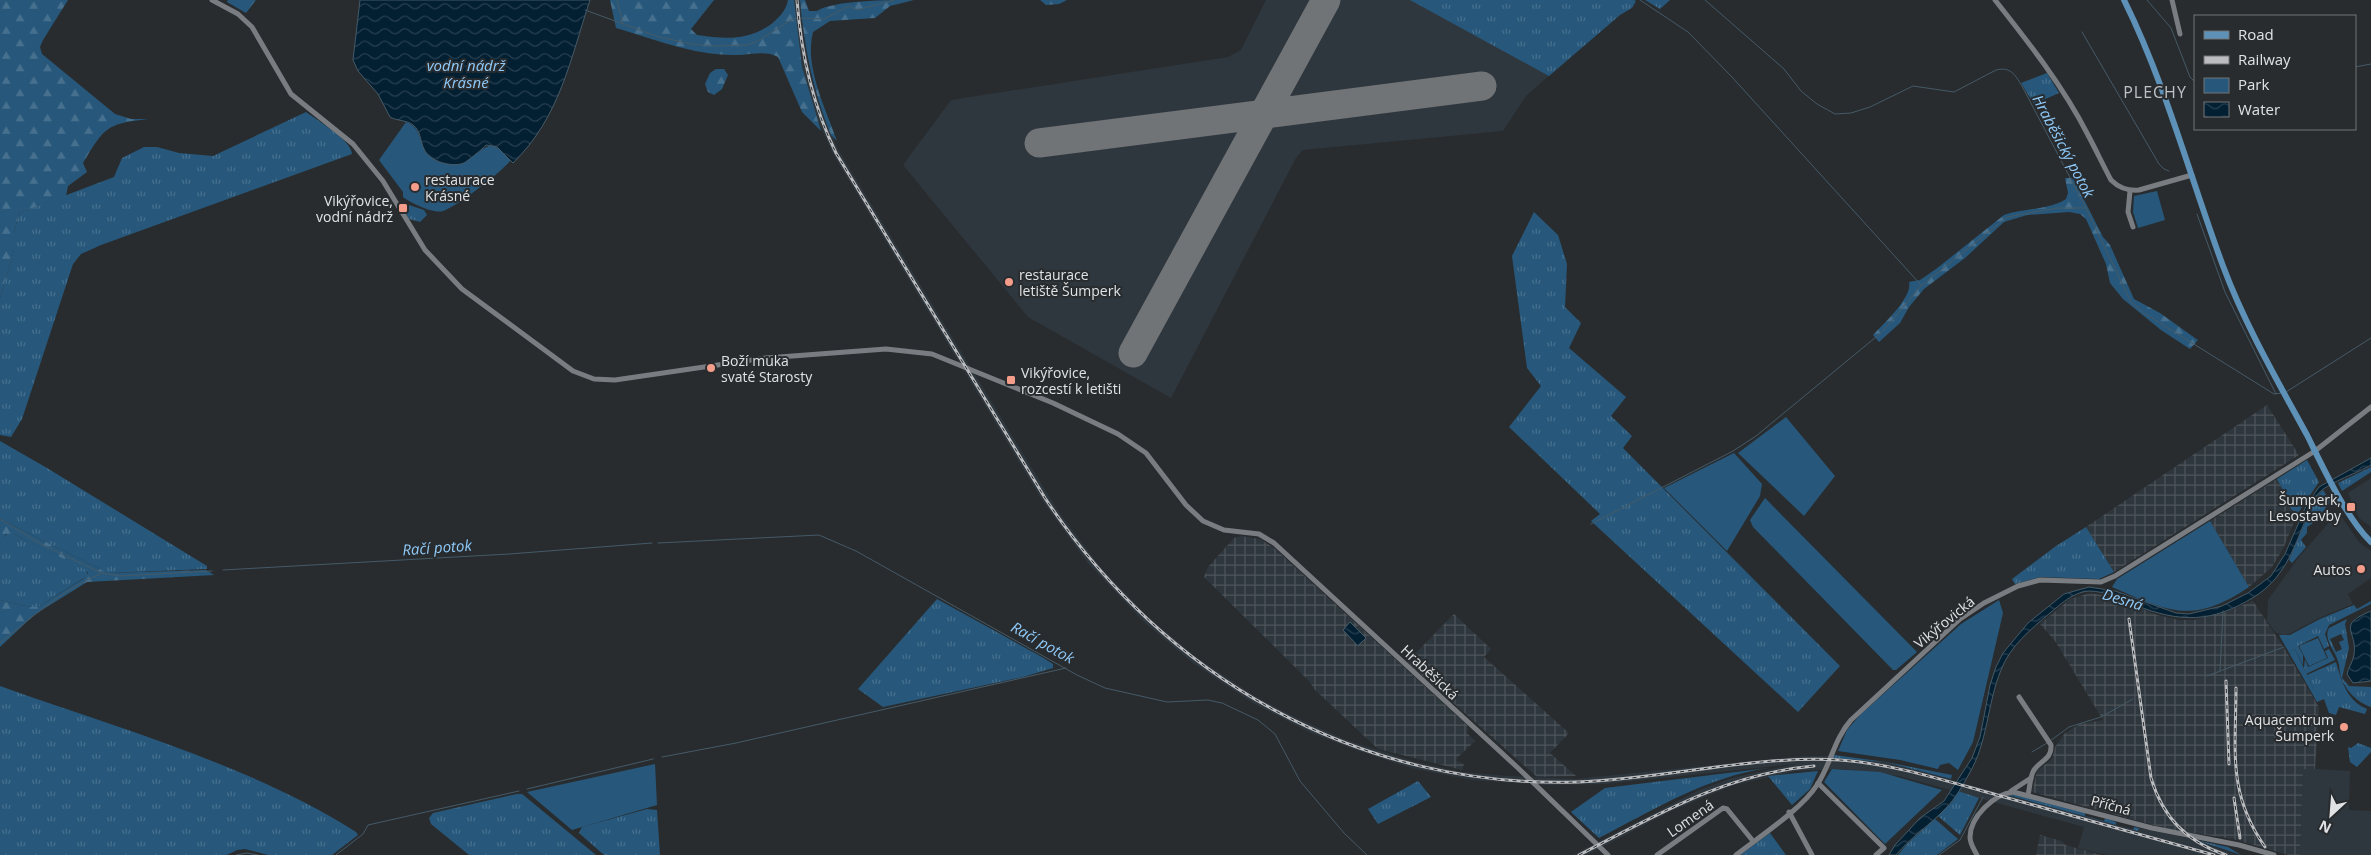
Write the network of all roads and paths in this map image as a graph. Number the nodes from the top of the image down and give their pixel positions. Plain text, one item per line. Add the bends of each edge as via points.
1 (212, 0) edge
2 (1995, 0) edge
3 (2124, 0) edge
4 (2172, 0) edge
5 (2180, 34) dead end
6 (2192, 176) junction
7 (2130, 191) junction
8 (2133, 227) dead end
9 (2371, 407) edge
10 (2315, 451) junction
11 (2371, 542) edge
12 (2019, 697) dead end
13 (2031, 778) junction
14 (1818, 783) junction
15 (2010, 792) junction
16 (2028, 794) junction
17 (1789, 812) junction
18 (1755, 840) junction
19 (1608, 855) edge
20 (1657, 855) edge
21 (1736, 855) edge
22 (1812, 855) edge
23 (1876, 855) edge
24 (1978, 855) edge
25 (2274, 855) edge

1 - 19 street, Hraběšická via 246,20 291,94 353,144 383,181 425,250 450,277 477,301 573,371 594,379 615,380 766,358 886,349 932,354 1036,395 1135,444 1156,463 1203,521 1224,530 1259,534 1274,543
2 - 7 street via 2050,73 2111,180
3 - 6 main road via 2166,99
4 - 5 street
6 - 7 street
6 - 10 main road via 2231,287
7 - 8 street via 2128,212
9 - 10 street, Vikýřovická
10 - 11 main road via 2356,524
10 - 14 street, Vikýřovická via 2115,576 2101,582 2040,580 2018,586 1970,611 1849,722
12 - 13 street via 2051,744 2049,757 2034,770
13 - 15 street
13 - 16 street
14 - 17 street, Vikýřovická
14 - 23 street via 1884,848
15 - 16 street, Příčná
15 - 24 street via 1989,803 1972,828 1971,843
16 - 25 street, Příčná via 2152,828
17 - 18 street, Vikýřovická
17 - 22 street
18 - 20 street, Lomená via 1723,808
18 - 21 street, Vikýřovická

